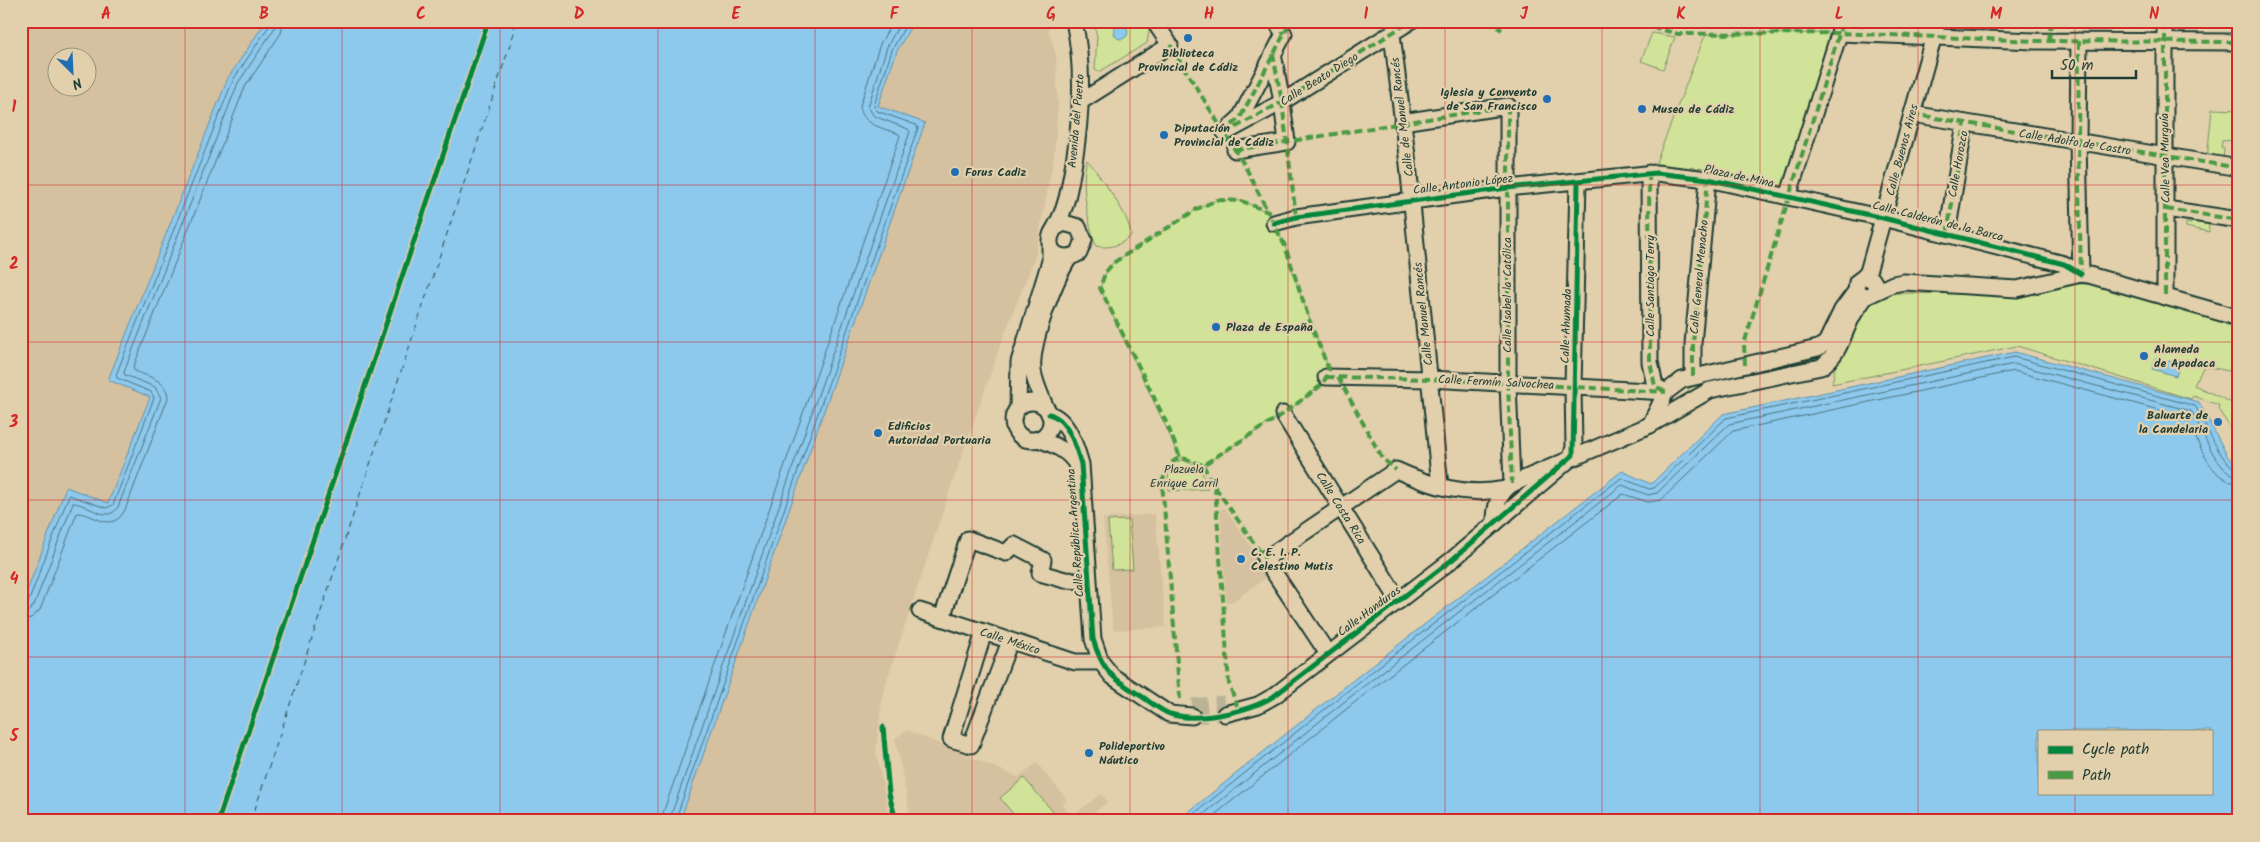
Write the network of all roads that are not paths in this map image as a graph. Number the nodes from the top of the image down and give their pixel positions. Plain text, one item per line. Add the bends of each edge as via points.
1 (1074, 21) edge
2 (1154, 21) edge
3 (1276, 21) edge
4 (1410, 21) edge
5 (1938, 21) edge
6 (2165, 21) edge
7 (1841, 27) edge
8 (1392, 34) junction
9 (1933, 37) junction
10 (2079, 41) junction
11 (2165, 42) junction
12 (2239, 42) edge
13 (1273, 54) junction
14 (1080, 102) junction
15 (1282, 102) junction
16 (1912, 114) junction
17 (1402, 122) junction
18 (1965, 123) junction
19 (2078, 142) junction
20 (1235, 150) dead end
21 (2164, 156) junction
22 (2239, 168) edge
23 (1652, 173) junction
24 (1708, 179) junction
25 (1578, 182) junction
26 (1507, 188) junction
27 (1069, 191) junction
28 (1788, 196) junction
29 (1412, 201) junction
30 (2166, 210) junction
31 (1883, 218) junction
32 (2239, 220) edge
33 (1274, 223) dead end
34 (1078, 227) junction
35 (1055, 228) junction
36 (1946, 234) junction
37 (1050, 247) junction
38 (1069, 258) junction
39 (2081, 274) junction
40 (1866, 287) junction
41 (2164, 295) junction
42 (2239, 318) edge
43 (1693, 376) junction
44 (1326, 377) dead end
45 (1430, 379) junction
46 (1508, 383) junction
47 (1574, 386) junction
48 (1666, 392) junction
49 (1018, 408) junction
50 (1048, 411) junction
51 (1283, 414) dead end
52 (1650, 425) junction
53 (1038, 438) junction
54 (1562, 464) junction
55 (1082, 473) junction
56 (1440, 486) junction
57 (1508, 486) junction
58 (1341, 508) junction
59 (1495, 523) junction
60 (1088, 581) junction
61 (1399, 601) junction
62 (920, 612) dead end
63 (942, 618) junction
64 (984, 632) junction
65 (1010, 640) junction
66 (1328, 654) junction
67 (1101, 662) junction
68 (1225, 709) tunnel mouth
69 (1192, 711) tunnel mouth

1 - 14 street, Avenida del Puerto via 1081,65
2 - 14 street via 1170,45
3 - 13 street via 1284,34
4 - 8 street, Calle Beato Diego
5 - 9 street, Calle Buenos Aires
6 - 11 street, Calle Vea Murguía
7 - 9 street
7 - 28 street, Plaza de Mina
8 - 15 street, Calle Beato Diego
8 - 17 street, Calle de Manuel Rancés
9 - 10 street
9 - 16 street, Calle Buenos Aires
10 - 11 street
10 - 19 street
11 - 12 street
11 - 21 street, Calle Vea Murguía
13 - 15 street
13 - 15 street, Calle Beato Diego via 1240,118 1225,133
14 - 27 street, Avenida del Puerto
15 - 20 street via 1286,142
16 - 18 street, Calle Adolfo de Castro
16 - 31 street, Calle Buenos Aires
17 - 26 street, Calle Isabel la Católica via 1508,106
17 - 29 street, Calle de Manuel Rancés
18 - 19 street, Calle Adolfo de Castro
18 - 36 street, Calle Horozco
19 - 21 street, Calle Adolfo de Castro
19 - 39 street
21 - 22 street, Calle Adolfo de Castro
21 - 30 street, Calle Vea Murguía
23 - 24 street, Plaza de Mina
23 - 25 street, Calle Antonio López
23 - 48 street, Calle Santiago Terry via 1650,362 1655,386
24 - 28 street, Plaza de Mina
24 - 43 street, Calle General Menacho
25 - 26 street, Calle Antonio López
25 - 47 street, Calle Ahumada
26 - 29 street, Calle Antonio López
26 - 46 street, Calle Isabel la Católica
27 - 34 street, Avenida del Puerto
27 - 35 street, Avenida del Puerto
28 - 31 street, Calle Calderón de la Barca
29 - 33 street, Calle Antonio López
29 - 45 street, Calle Manuel Rancés
30 - 32 street
30 - 41 street, Calle Vea Murguía
31 - 36 street, Calle Calderón de la Barca
31 - 40 street, Calle Buenos Aires
34 - 35 street via 1064,223
34 - 38 street via 1084,244 1079,253
35 - 37 street via 1050,236
36 - 39 street, Calle Calderón de la Barca via 2064,264
37 - 38 street via 1059,256
37 - 49 street via 1050,261 1019,362
38 - 50 street via 1055,284 1036,344 1033,370
39 - 40 street via 2017,289 1904,282
39 - 41 street
40 - 43 street via 1842,310 1826,343 1818,348
40 - 52 street via 1838,350 1821,367 1710,390
41 - 42 street
43 - 48 street
44 - 45 street, Calle Fermín Salvochea
45 - 46 street, Calle Fermín Salvochea
45 - 56 street, Calle Manuel Rancés
46 - 47 street, Calle Fermín Salvochea
46 - 57 street, Calle Isabel la Católica
47 - 48 street, Calle Fermín Salvochea
47 - 54 street, Calle Ahumada via 1574,452
48 - 52 street
49 - 50 street via 1034,402
49 - 53 street via 1013,420 1016,432 1026,439
50 - 53 street via 1048,431
50 - 55 street, Calle República Argentina via 1061,419 1065,426 1078,454
51 - 58 street, Calle Costa Rica
52 - 54 street
53 - 55 street, Calle República Argentina via 1070,454
54 - 57 street
54 - 59 street, Calle Honduras
55 - 60 street, Calle República Argentina
56 - 57 street via 1469,493 1487,493
56 - 58 street via 1396,470
57 - 59 street via 1495,508
58 - 61 street, Calle Costa Rica
58 - 66 street via 1265,559
59 - 61 street, Calle Honduras
60 - 63 street via 1065,580 1040,573 1043,560 1014,545 1006,554 968,539
60 - 67 street, Calle República Argentina via 1094,639
61 - 66 street, Calle Honduras
62 - 63 street, Calle México
63 - 64 street, Calle México
64 - 65 street, Calle México
64 - 65 street via 951,739 971,745
65 - 67 street, Calle México via 1075,662
66 - 68 street, Calle Honduras via 1274,696 1250,708
67 - 69 street via 1119,682 1169,714

